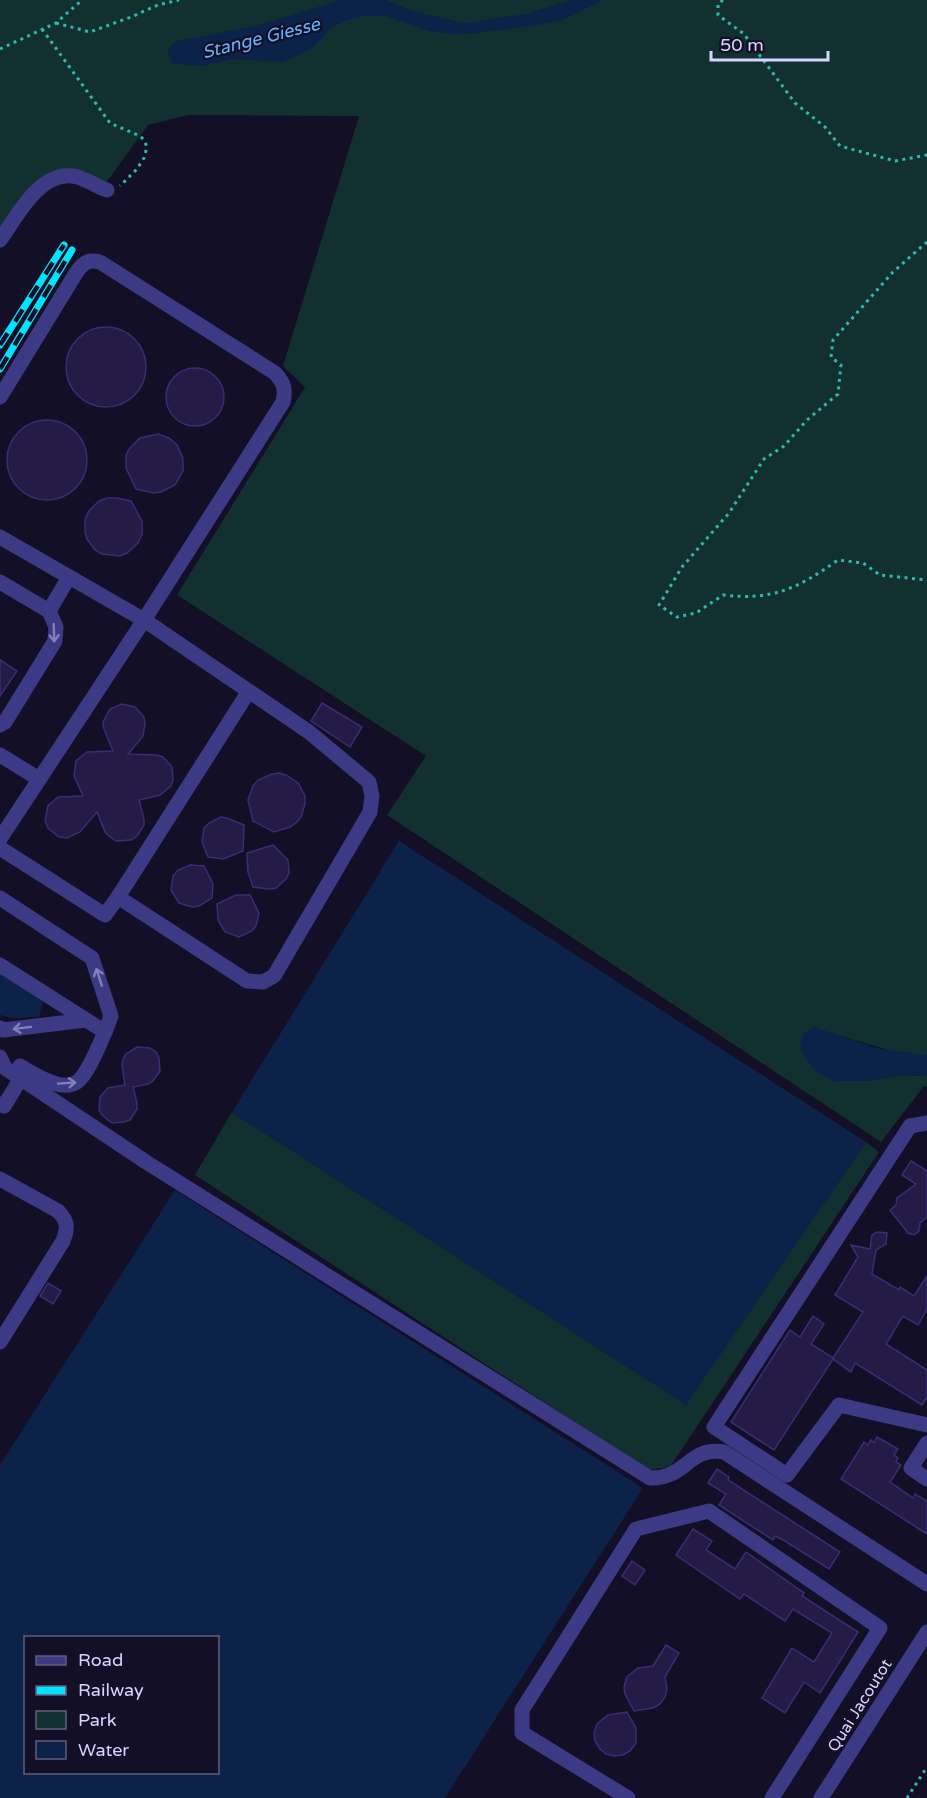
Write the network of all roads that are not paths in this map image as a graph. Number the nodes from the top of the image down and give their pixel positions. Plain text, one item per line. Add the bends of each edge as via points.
1 (107, 190) road end
2 (0, 240) edge
3 (0, 397) edge
4 (0, 537) edge
5 (69, 577) junction
6 (0, 582) edge
7 (49, 611) junction
8 (144, 620) junction
9 (249, 691) junction
10 (0, 725) edge
11 (0, 755) edge
12 (39, 779) junction
13 (0, 839) edge
14 (0, 848) edge
15 (118, 897) junction
16 (0, 898) edge
17 (0, 965) edge
18 (86, 1020) junction
19 (0, 1028) edge
20 (105, 1032) junction
21 (5, 1057) edge
22 (21, 1078) junction
23 (0, 1104) edge
24 (927, 1123) edge
25 (0, 1179) edge
26 (0, 1342) edge
27 (927, 1425) edge
28 (927, 1443) edge
29 (927, 1479) edge
30 (927, 1584) edge
31 (927, 1632) edge
32 (628, 1798) edge
33 (772, 1798) edge
34 (821, 1798) edge

1 - 2 street via 71,176 48,181
3 - 8 street via 76,273 91,260 100,262 275,373 283,382 283,402
4 - 5 street
5 - 7 street
5 - 8 street
6 - 7 street
7 -> 10 street via 56,627 55,641
8 - 9 street
8 - 12 street
9 - 15 street
9 - 15 street via 309,732 369,782 372,796 370,812 274,976 263,982 247,981
11 - 12 street
12 - 13 street
14 - 15 street via 105,915
20 -> 16 street via 111,1016 92,958
17 - 18 street
18 -> 19 street
18 - 20 street
21 -> 20 street via 55,1084 77,1083
21 - 22 street via 5,1068
22 - 23 street via 4,1106
22 - 30 street via 146,1162 650,1478 671,1475 701,1453 724,1452
24 - 27 street via 910,1126 714,1427 787,1475 838,1405
25 - 26 street via 58,1211 68,1225 63,1241
28 - 29 street via 911,1468
31 - 34 street, Quai Jacoutot
32 - 33 street via 522,1733 522,1710 636,1529 709,1511 880,1628

